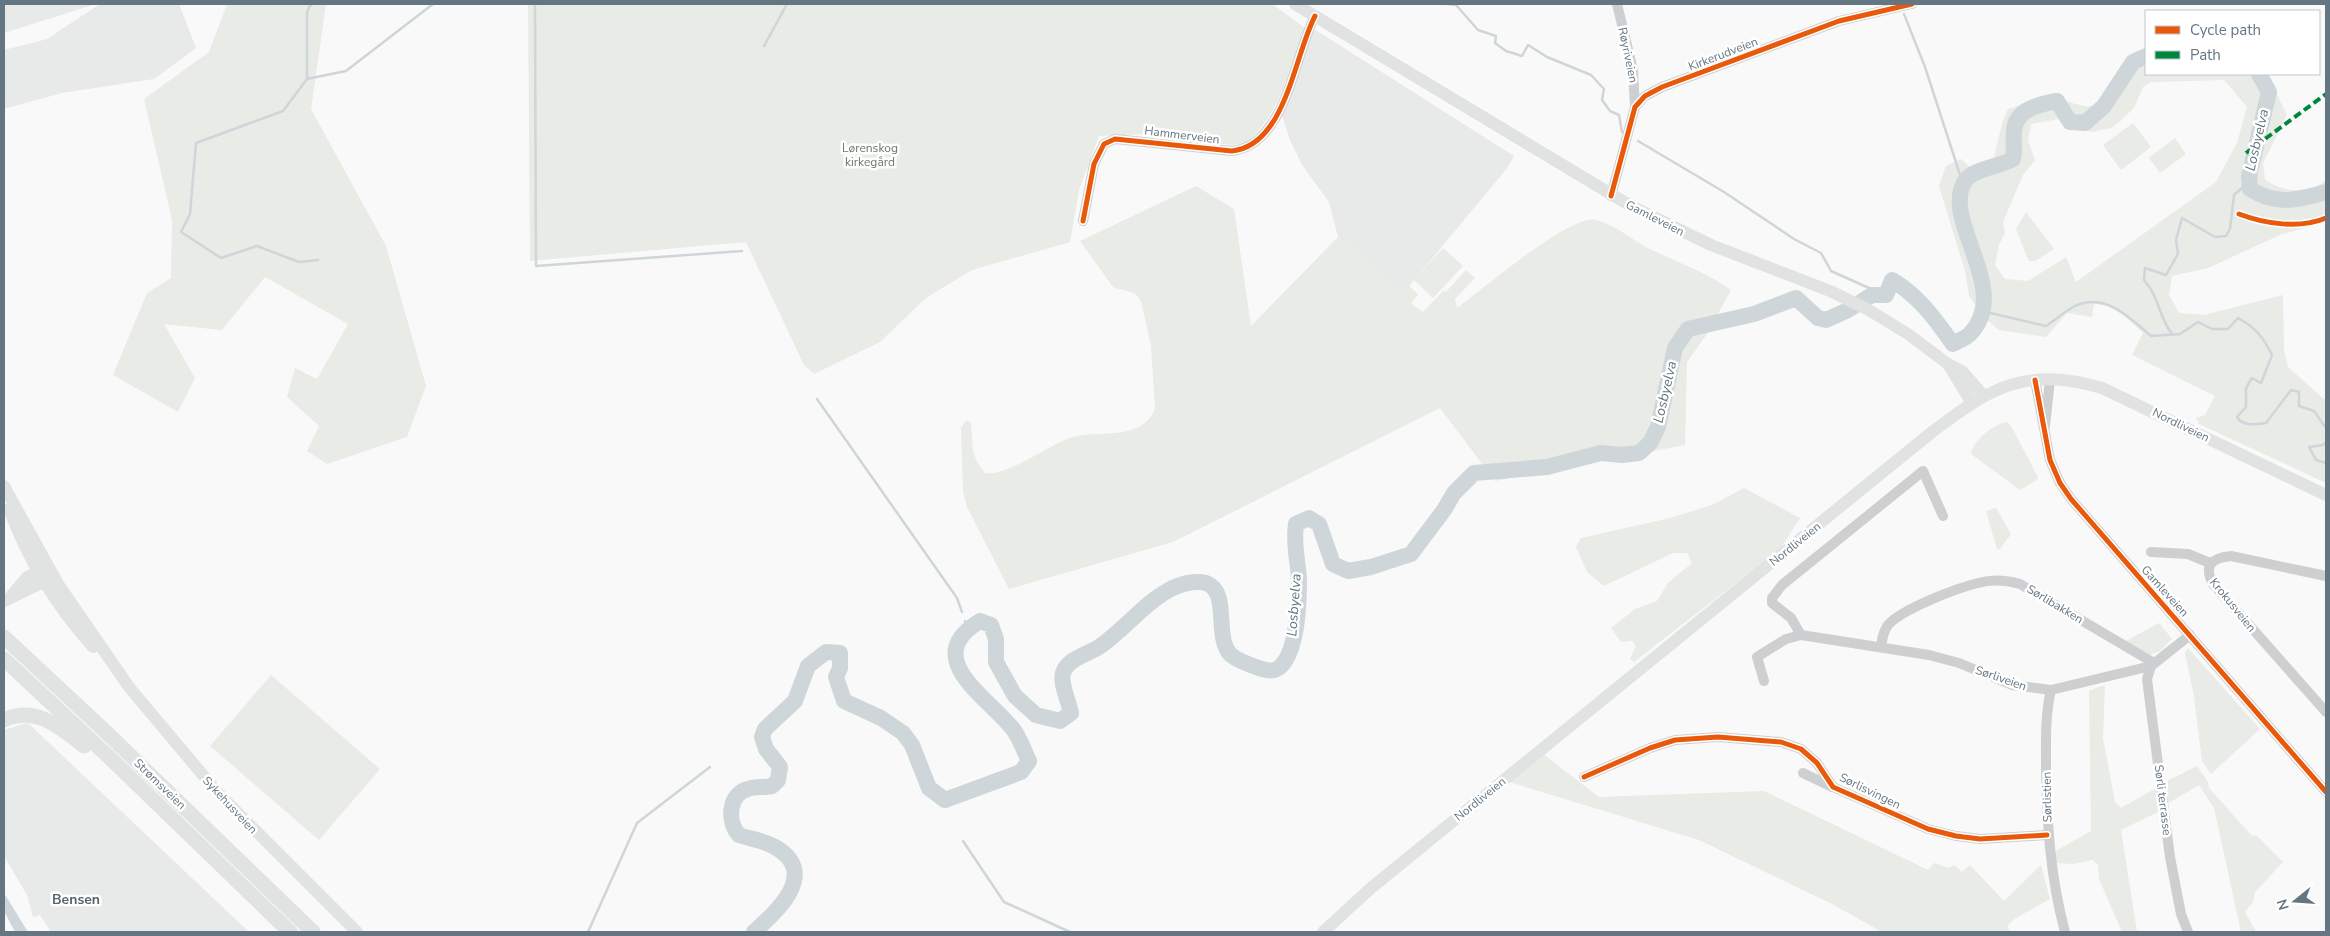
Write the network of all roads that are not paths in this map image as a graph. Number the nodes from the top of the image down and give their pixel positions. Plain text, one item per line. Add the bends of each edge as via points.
1 (1295, 4) edge
2 (1617, 4) edge
3 (1912, 4) edge
4 (1315, 16) junction
5 (1635, 107) junction
6 (1611, 196) junction
7 (1083, 221) dead end
8 (1948, 364) junction
9 (2035, 380) junction
10 (2050, 380) junction
11 (1983, 396) junction
12 (1972, 403) junction
13 (2044, 429) junction
14 (4, 486) edge
15 (2326, 495) edge
16 (1943, 516) dead end
17 (2151, 552) dead end
18 (2210, 563) junction
19 (43, 573) junction
20 (2326, 576) edge
21 (8, 598) edge
22 (1801, 635) junction
23 (2190, 635) junction
24 (4, 637) edge
25 (1881, 647) junction
26 (4, 659) edge
27 (2152, 665) junction
28 (1764, 681) dead end
29 (2051, 690) junction
30 (2326, 712) edge
31 (4, 720) edge
32 (1804, 773) dead end
33 (1584, 777) dead end
34 (1833, 787) junction
35 (2326, 792) edge
36 (2047, 835) junction
37 (289, 932) edge
38 (313, 932) edge
39 (357, 932) edge
40 (1323, 932) edge
41 (2065, 932) edge
42 (2188, 932) edge

1 - 4 main road, Gamleveien
2 - 5 street, Røyriveien via 1633,70
3 - 5 street, Kirkerudveien via 1839,21 1662,87 1645,96
4 - 6 main road, Gamleveien
4 - 7 street, Hammerveien via 1275,119 1264,135 1250,147 1232,151 1115,139 1104,144 1094,164
5 - 6 street
6 - 8 main road, Gamleveien via 1705,242 1846,298 1879,316
8 - 11 main road, Gamleveien via 1962,371
8 - 12 main road, Gamleveien
9 - 10 main road, Nordliveien
9 - 11 main road, Nordliveien via 2006,385
9 - 13 street, Gamleveien
10 - 13 street, Gamleveien
10 - 15 main road, Nordliveien via 2078,382 2113,392
11 - 12 main road, Nordliveien
12 - 40 main road, Nordliveien via 1509,775 1371,888
13 - 23 street, Gamleveien via 2053,467 2070,499
14 - 19 main road, Sykehusveien
16 - 22 street via 1923,471 1782,585 1772,603 1791,618
17 - 18 street via 2188,554
18 - 20 street, Krokusveien via 2216,558 2231,556
18 - 30 street, Krokusveien via 2208,570 2212,584
19 - 21 main road
19 - 39 main road, Sykehusveien via 77,629 114,668 218,793
22 - 25 street, Sørliveien
22 - 28 street via 1786,639 1757,658
23 - 27 street, Sørliveien
23 - 35 street, Gamleveien
24 - 38 highway, Strømsveien
25 - 27 street, Sørlibakken via 1883,635 1897,618 1969,586 2007,580 2020,584
25 - 29 street, Sørliveien via 1929,654 2012,685
26 - 37 highway, Strømsveien
27 - 29 street, Sørliveien
27 - 42 street, Sørli terrasse via 2147,679 2170,856 2181,914
29 - 36 street, Sørlistien via 2046,724
31 - 37 highway via 17,714 32,715 53,722 67,732
32 - 34 street, Sørlisvingen
33 - 34 street, Sørlisvingen via 1675,740 1718,737 1781,742 1801,749 1817,764
34 - 36 street, Sørlisvingen via 1928,828 1956,836 1989,839
36 - 41 street, Sørlistien

